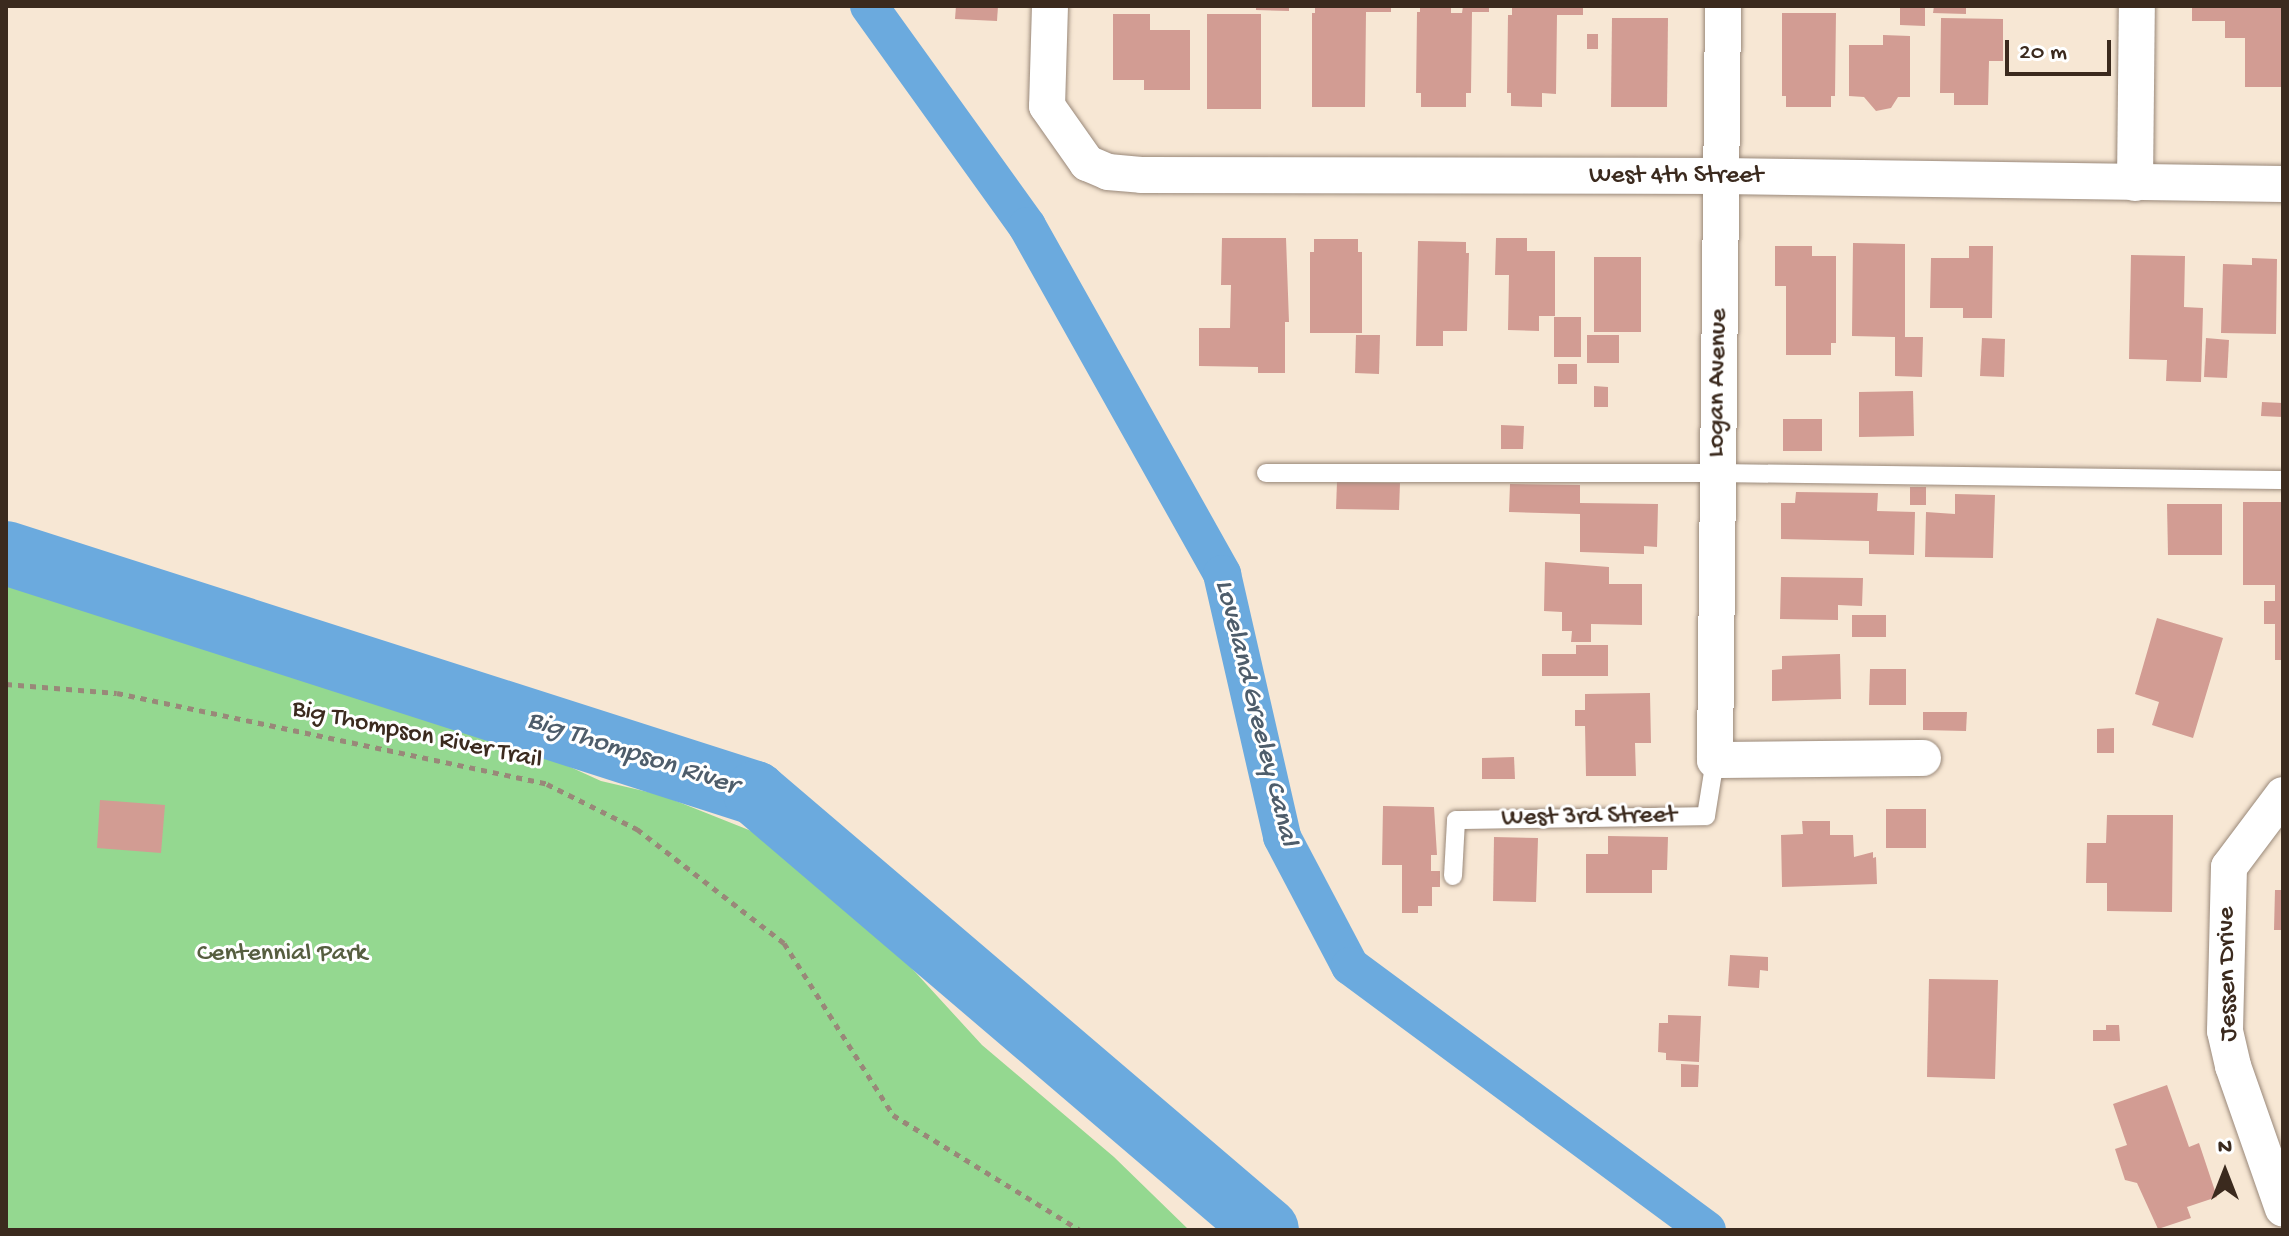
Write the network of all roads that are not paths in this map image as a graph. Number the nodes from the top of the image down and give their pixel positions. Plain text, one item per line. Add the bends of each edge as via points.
1 (1050, 6) edge
2 (1723, 6) edge
3 (2137, 6) edge
4 (1721, 176) junction
5 (2135, 183) junction
6 (2283, 184) edge
7 (1266, 473) dead end
8 (1718, 473) junction
9 (2283, 480) edge
10 (1923, 758) dead end
11 (1715, 760) junction
12 (2283, 795) edge
13 (1453, 876) dead end
14 (2283, 1209) edge

1 - 4 street, West 4th Street via 1047,106 1087,163 1108,172
2 - 4 street, Logan Avenue
3 - 5 street
4 - 5 street, West 4th Street
4 - 8 street, Logan Avenue
5 - 6 street, West 4th Street
7 - 8 lane
8 - 9 lane
8 - 11 street, Logan Avenue
10 - 11 street
11 - 13 lane, West 3rd Street via 1706,816 1456,820
12 - 14 street, Jessen Drive via 2229,867 2225,1031

